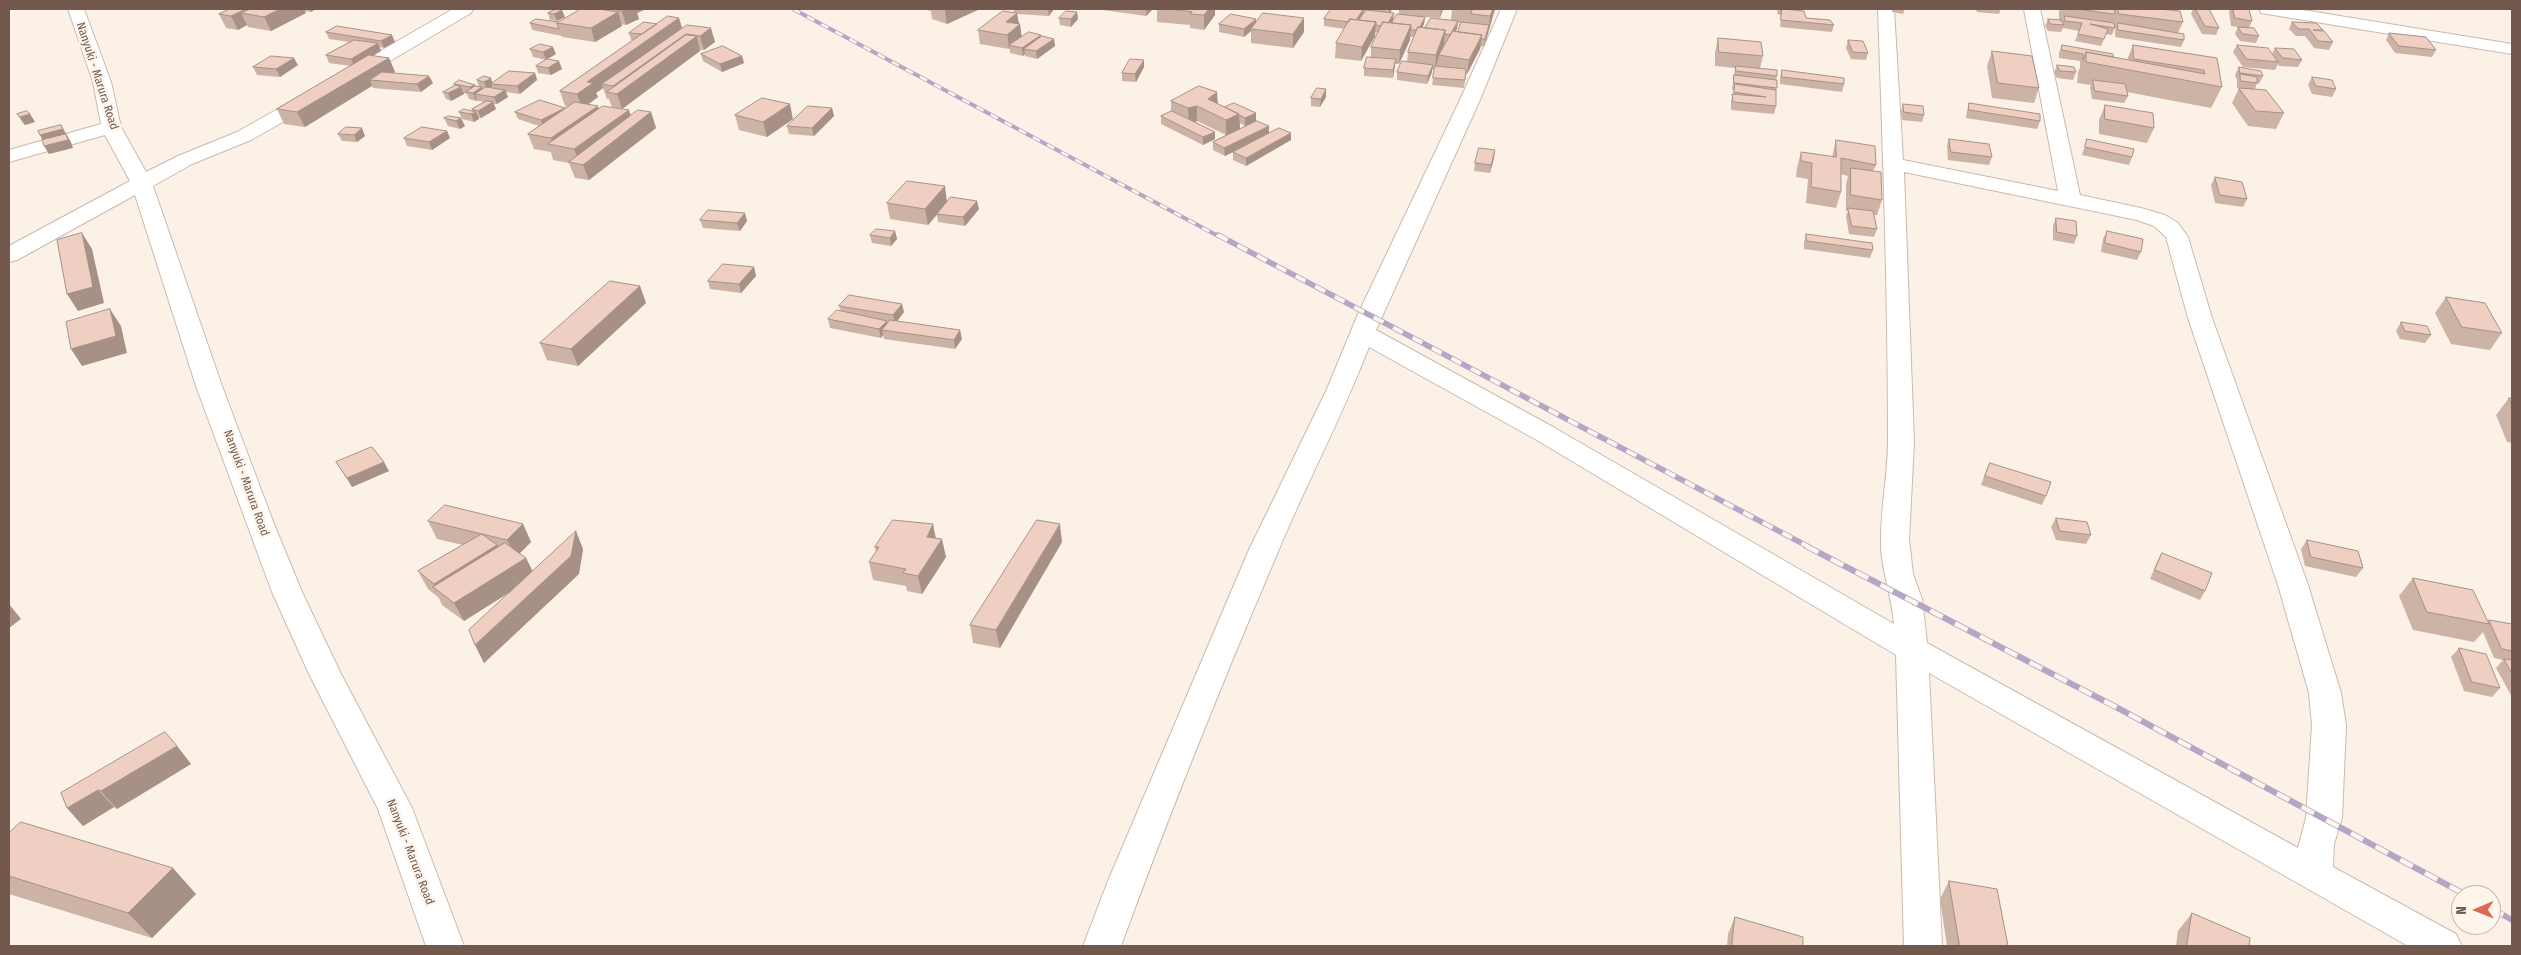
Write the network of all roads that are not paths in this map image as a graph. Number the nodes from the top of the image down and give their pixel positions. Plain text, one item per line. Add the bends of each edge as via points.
1 (76, 9) edge
2 (465, 9) edge
3 (1509, 9) edge
4 (1886, 9) edge
5 (2032, 9) edge
6 (2267, 9) edge
7 (2512, 49) edge
8 (111, 127) junction
9 (9, 156) edge
10 (1893, 164) junction
11 (142, 183) junction
12 (2071, 201) junction
13 (9, 255) edge
14 (1364, 334) junction
15 (1912, 649) junction
16 (2314, 876) junction
17 (445, 946) edge
18 (1102, 946) edge
19 (1923, 946) edge
20 (2443, 946) edge

1 - 8 street, Nanyuki - Marura Road via 102,82
2 - 11 street via 244,136 185,160
3 - 14 street via 1370,314
4 - 10 street
5 - 12 street
6 - 7 street
8 - 9 street
8 - 11 street, Nanyuki - Marura Road
10 - 12 street
10 - 15 street via 1901,443 1895,539 1898,574 1907,599
11 - 13 street
11 - 17 street, Nanyuki - Marura Road via 209,386 267,541 325,674 395,808
12 - 16 street via 2159,219 2170,225 2177,237 2200,318 2293,585 2325,693 2329,726 2324,818 2316,844
14 - 15 street via 1544,433
14 - 18 street via 1263,552
15 - 16 street
15 - 19 street
16 - 20 street

